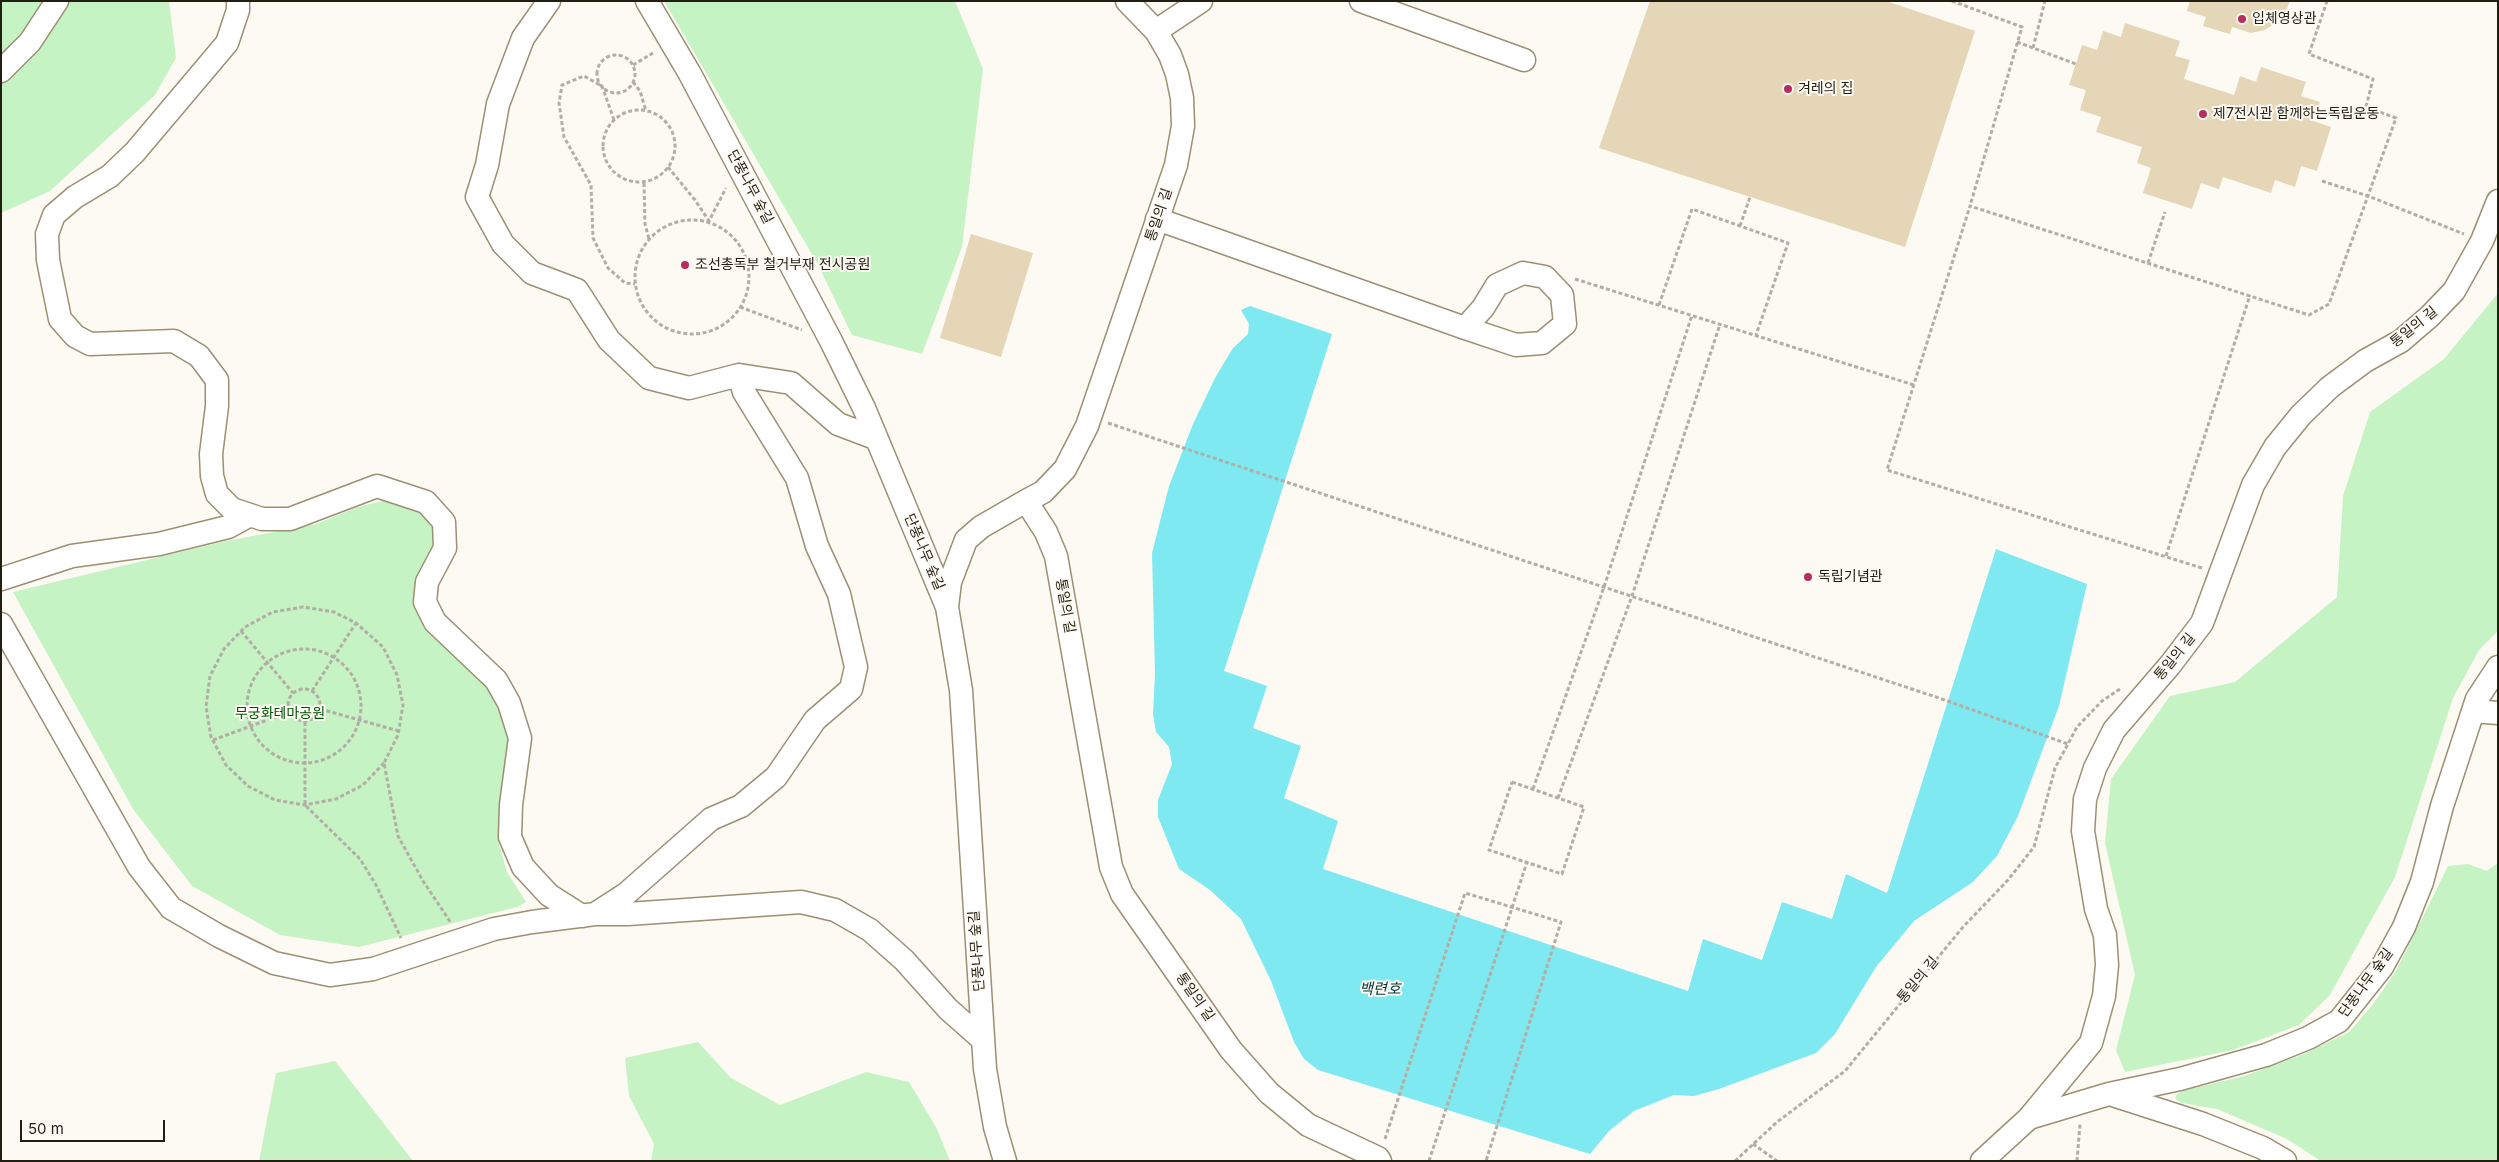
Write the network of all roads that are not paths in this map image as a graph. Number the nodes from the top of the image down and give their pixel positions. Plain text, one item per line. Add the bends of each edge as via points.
1 (57, 1) edge
2 (238, 1) edge
3 (549, 1) edge
4 (647, 1) edge
5 (1127, 1) edge
6 (1201, 1) edge
7 (1361, 1) edge
8 (1156, 31) junction
9 (1524, 60) dead end
10 (1, 71) edge
11 (2498, 202) edge
12 (1158, 219) junction
13 (1465, 328) dead end
14 (739, 375) junction
15 (875, 438) junction
16 (1026, 501) junction
17 (250, 515) junction
18 (1, 579) edge
19 (946, 607) junction
20 (1, 624) edge
21 (2498, 667) edge
22 (2473, 711) junction
23 (2498, 713) edge
24 (588, 915) junction
25 (983, 1040) junction
26 (2109, 1094) junction
27 (2029, 1118) junction
28 (1379, 1159) edge
29 (1005, 1161) edge
30 (1982, 1161) edge
31 (2285, 1161) edge

1 - 10 street via 30,42
2 - 17 street via 227,43 135,152 110,176 75,197 54,215 47,234 48,260 60,319 75,336 90,344 174,340 199,356 217,380 212,476 218,494 232,509
3 - 14 street via 523,38 498,104 487,165 477,196 503,244 532,273 578,290 610,340 649,378 688,388
4 - 15 street, 단풍나무 숲길 via 831,341
5 - 8 street, 통일의 길
6 - 8 street
7 - 9 street
8 - 12 street, 통일의 길 via 1178,74 1183,126 1176,165
11 - 27 street, 통일의 길 via 2482,242 2454,291 2401,341 2330,387 2275,447 2253,485 2202,623 2114,730 2095,768 2085,799 2083,831 2096,909 2105,935 2107,966 2101,1005 2091,1043
12 - 13 street
12 - 16 street, 통일의 길 via 1090,417 1065,469 1043,492
14 - 15 street via 791,383 838,424
14 - 24 street via 744,392 797,478 818,546 839,594 856,667 851,688 815,720 776,777 741,806 711,819 626,894
15 - 19 street, 단풍나무 숲길
16 - 19 street via 981,527 966,540 950,582
16 - 28 street, 통일의 길 via 1046,532 1056,556 1111,867 1122,894 1232,1050 1269,1093 1308,1125
17 - 18 street via 228,527 159,544 72,556
17 - 24 street via 262,519 290,519 377,486 426,502 444,522 445,548 427,582 425,602 435,622 496,680 509,704 520,738 510,837 523,867 549,896
19 - 25 street, 단풍나무 숲길 via 961,690
20 - 24 street via 139,867 170,908 219,936 274,963 330,975 373,969 494,930
21 - 22 street, 단풍나무 숲길
22 - 23 street
22 - 26 street, 단풍나무 숲길 via 2442,806 2422,882 2404,927 2382,967 2339,1021 2266,1055 2180,1079
24 - 25 street via 801,902 835,910 870,930
25 - 29 street, 단풍나무 숲길 via 988,1097
26 - 27 street, 단풍나무 숲길
26 - 31 street via 2203,1124 2263,1148
27 - 30 street, 단풍나무 숲길

